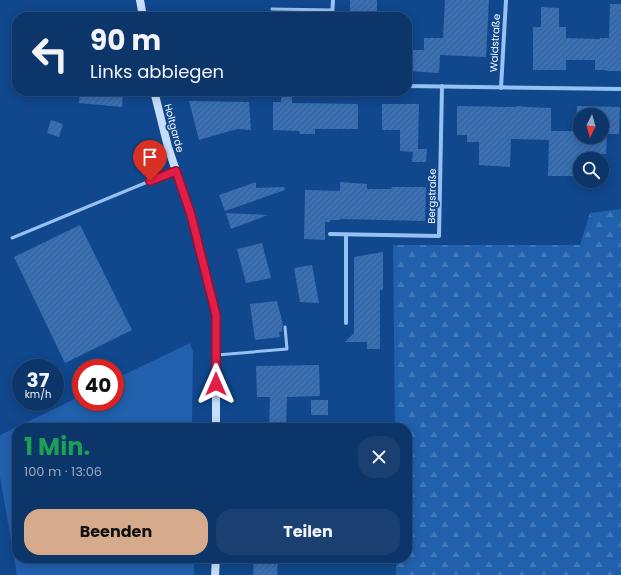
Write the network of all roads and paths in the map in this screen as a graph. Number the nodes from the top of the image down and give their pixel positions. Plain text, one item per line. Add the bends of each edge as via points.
1 (140, 0) edge
2 (333, 0) edge
3 (506, 0) edge
4 (272, 9) dead end
5 (332, 10) joint
6 (142, 12) edge
7 (412, 86) edge
8 (442, 86) junction
9 (501, 88) junction
10 (621, 89) edge
11 (155, 96) edge
12 (176, 171) junction
13 (330, 234) dead end
14 (346, 235) junction
15 (12, 238) dead end
16 (346, 323) dead end
17 (285, 327) dead end
18 (216, 355) junction
19 (216, 423) edge
20 (216, 563) edge
21 (216, 575) edge

1 - 6 street
2 - 5 street
3 - 9 street, Waldstraße
4 - 5 lane
7 - 8 street
8 - 9 street
8 - 14 street, Bergstraße via 439,236
9 - 10 street
11 - 12 street, Holtgarde
12 - 15 lane
12 - 18 street, Holtgarde via 191,215 216,315
13 - 14 street, Bergstraße
14 - 16 street
17 - 18 lane via 287,349
18 - 19 street, Holtgarde
20 - 21 street

